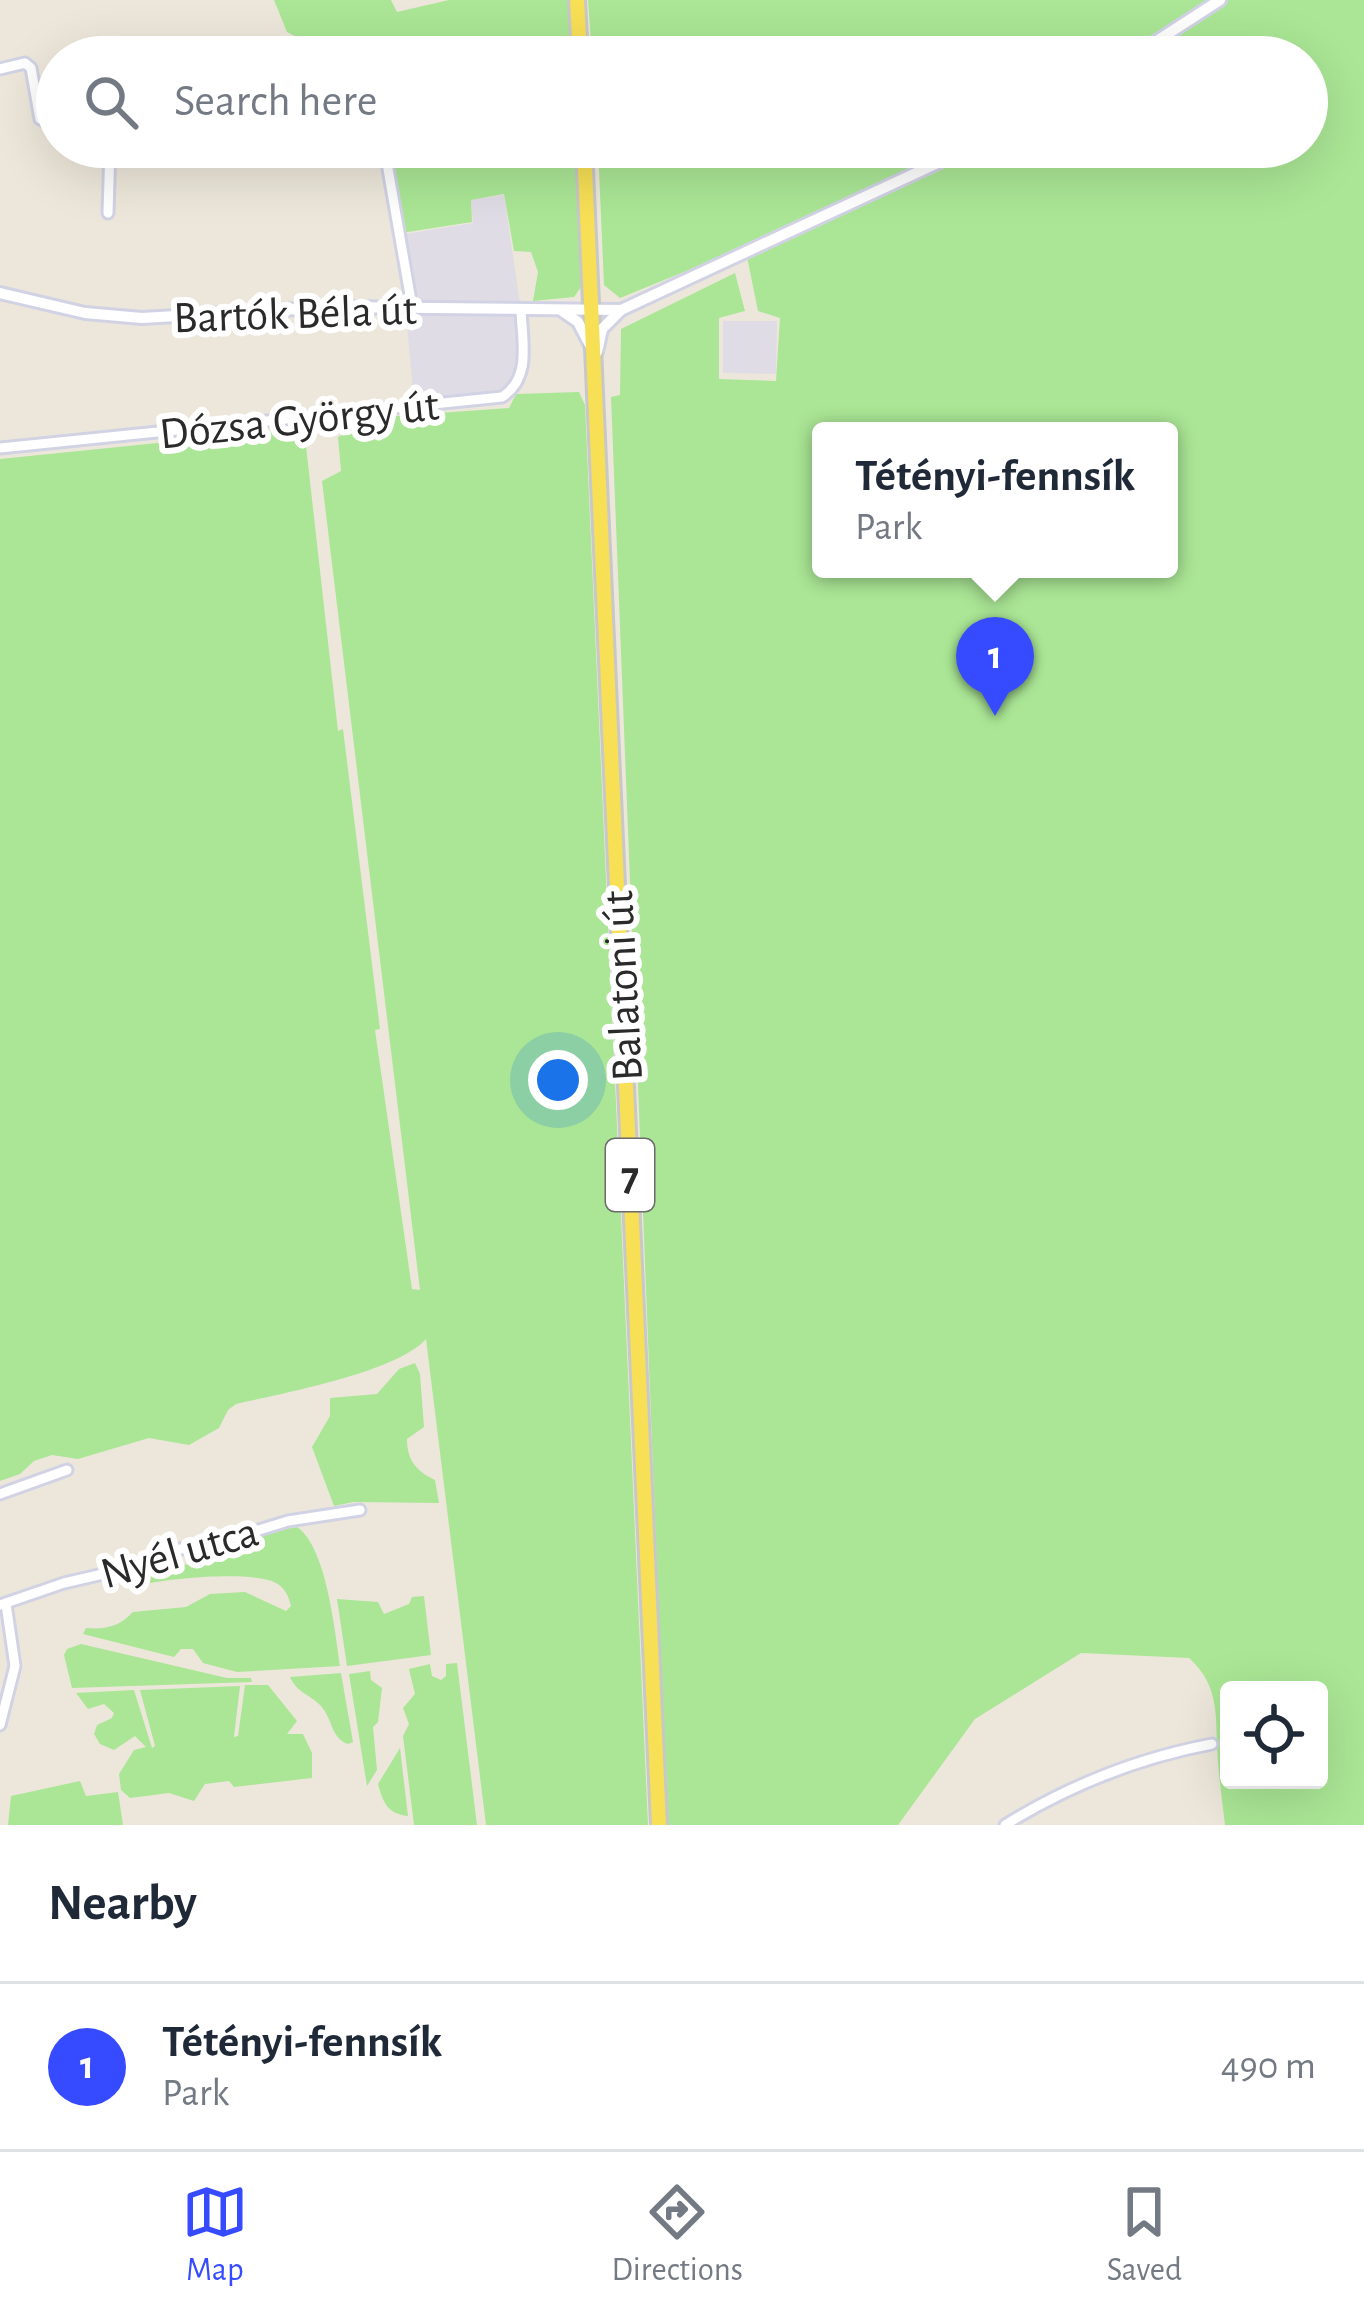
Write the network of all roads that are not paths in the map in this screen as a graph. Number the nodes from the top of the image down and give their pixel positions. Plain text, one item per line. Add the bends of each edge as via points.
1 (577, 0) edge
2 (1220, 0) edge
3 (579, 36) edge
4 (1164, 36) edge
5 (0, 69) edge
6 (36, 96) edge
7 (109, 168) edge
8 (388, 168) edge
9 (585, 168) edge
10 (927, 168) edge
11 (108, 213) dead end
12 (0, 293) edge
13 (407, 306) junction
14 (593, 309) junction
15 (521, 310) junction
16 (560, 310) junction
17 (621, 310) junction
18 (596, 361) junction
19 (0, 448) edge
20 (68, 1470) dead end
21 (0, 1494) edge
22 (360, 1510) dead end
23 (3, 1604) edge
24 (0, 1725) edge
25 (1212, 1744) dead end
26 (659, 1825) edge
27 (1005, 1825) edge

1 - 3 main road
2 - 4 street
5 - 6 street via 25,63
7 - 11 street
8 - 13 street
9 - 14 main road, Balatoni út / 7
10 - 17 street
12 - 13 street, Bartók Béla út via 142,318
13 - 15 street, Bartók Béla út
14 - 16 street, Bartók Béla út
14 - 17 street
14 - 18 main road, Balatoni út / 7
15 - 16 street, Bartók Béla út
15 - 19 street, Dózsa György út via 523,373 502,398
16 - 18 street via 578,322
17 - 18 street via 602,329
18 - 26 main road, Balatoni út / 7
20 - 21 street
22 - 23 street, Nyél utca via 161,1552
23 - 24 street via 15,1673
25 - 27 street via 1068,1789

